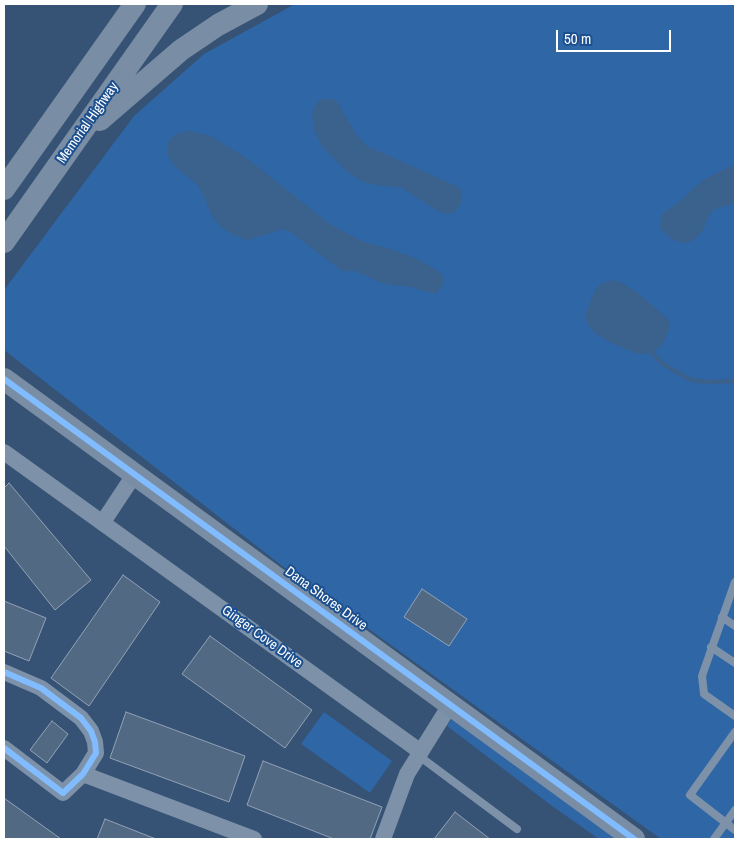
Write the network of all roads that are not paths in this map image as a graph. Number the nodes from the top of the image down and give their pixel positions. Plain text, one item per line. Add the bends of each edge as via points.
1 (135, 4) edge
2 (172, 4) edge
3 (257, 4) edge
4 (71, 146) junction
5 (4, 189) edge
6 (4, 242) edge
7 (4, 379) edge
8 (4, 452) edge
9 (134, 475) junction
10 (103, 522) junction
11 (735, 582) edge
12 (725, 608) junction
13 (735, 608) edge
14 (722, 617) junction
15 (735, 626) edge
16 (712, 647) junction
17 (735, 663) edge
18 (4, 672) edge
19 (450, 705) junction
20 (735, 716) edge
21 (735, 732) edge
22 (4, 748) edge
23 (420, 754) junction
24 (83, 774) junction
25 (735, 810) edge
26 (726, 823) junction
27 (517, 829) dead end
28 (735, 830) edge
29 (254, 839) edge
30 (383, 839) edge
31 (634, 839) edge
32 (714, 839) edge

1 - 5 street
2 - 4 street, Memorial Highway
3 - 4 street via 181,50
4 - 6 street, Memorial Highway
7 - 9 street, Dana Shores Drive
8 - 10 street, Ginger Cove Drive
9 - 10 street
9 - 19 street, Dana Shores Drive
10 - 23 street, Ginger Cove Drive
11 - 12 lane
12 - 13 lane
12 - 14 lane
14 - 15 lane
14 - 16 lane
16 - 17 lane
16 - 20 lane via 702,676 704,694
18 - 24 street via 41,688 81,718 91,731 96,753
19 - 23 street
19 - 31 street, Dana Shores Drive
21 - 26 lane via 690,795
22 - 24 street via 63,794
23 - 27 lane
23 - 30 street via 407,774
24 - 29 street
25 - 26 lane
26 - 28 lane
26 - 32 lane

